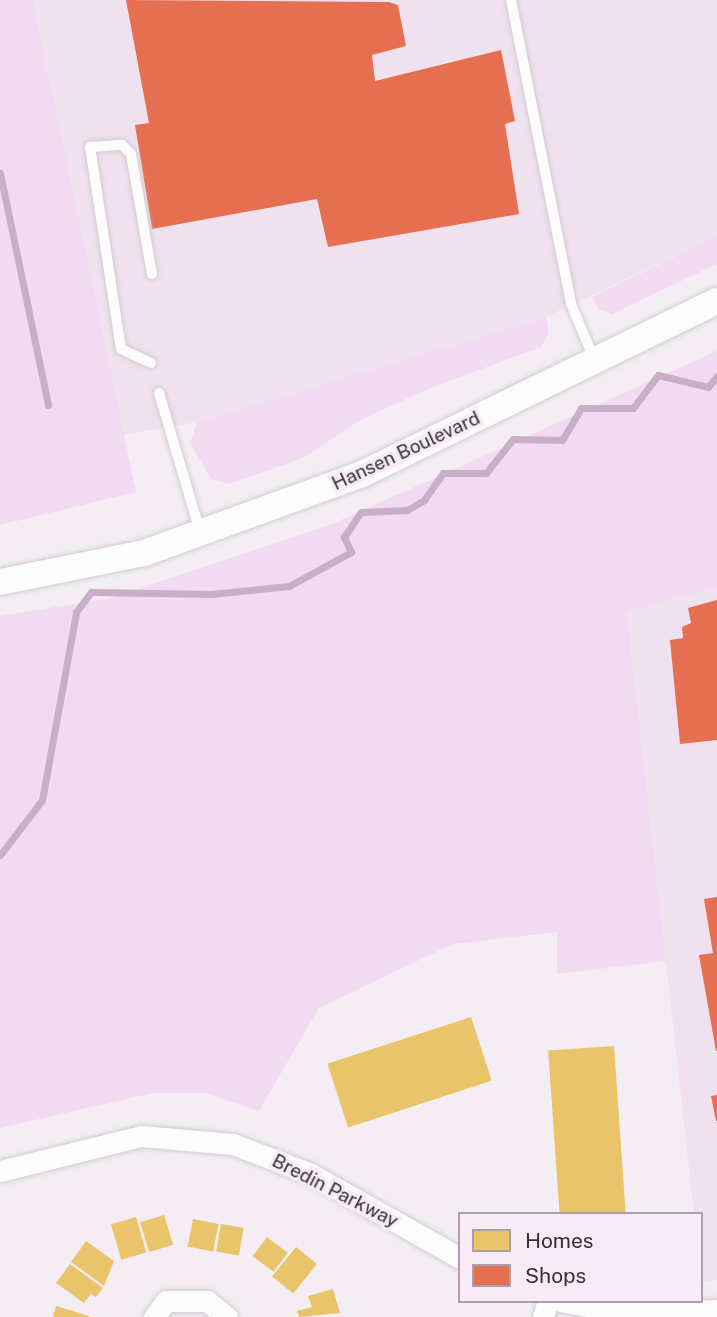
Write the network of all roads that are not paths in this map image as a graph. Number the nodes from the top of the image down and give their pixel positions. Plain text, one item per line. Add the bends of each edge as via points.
1 (511, 0) edge
2 (152, 274) dead end
3 (717, 301) edge
4 (595, 361) junction
5 (151, 363) dead end
6 (159, 393) dead end
7 (200, 532) junction
8 (0, 582) edge
9 (0, 1171) edge
10 (458, 1257) edge
11 (571, 1303) edge
12 (717, 1310) edge
13 (154, 1317) edge
14 (226, 1317) edge

1 - 4 lane via 571,304
2 - 5 lane via 131,154 122,145 90,147 121,349
3 - 4 street, Hansen Boulevard
4 - 7 street, Hansen Boulevard via 360,475
6 - 7 lane
7 - 8 street, Hansen Boulevard via 144,553
9 - 10 street, Bredin Parkway via 141,1136 233,1144 311,1174
11 - 12 street via 625,1313
13 - 14 street via 166,1301 207,1301

